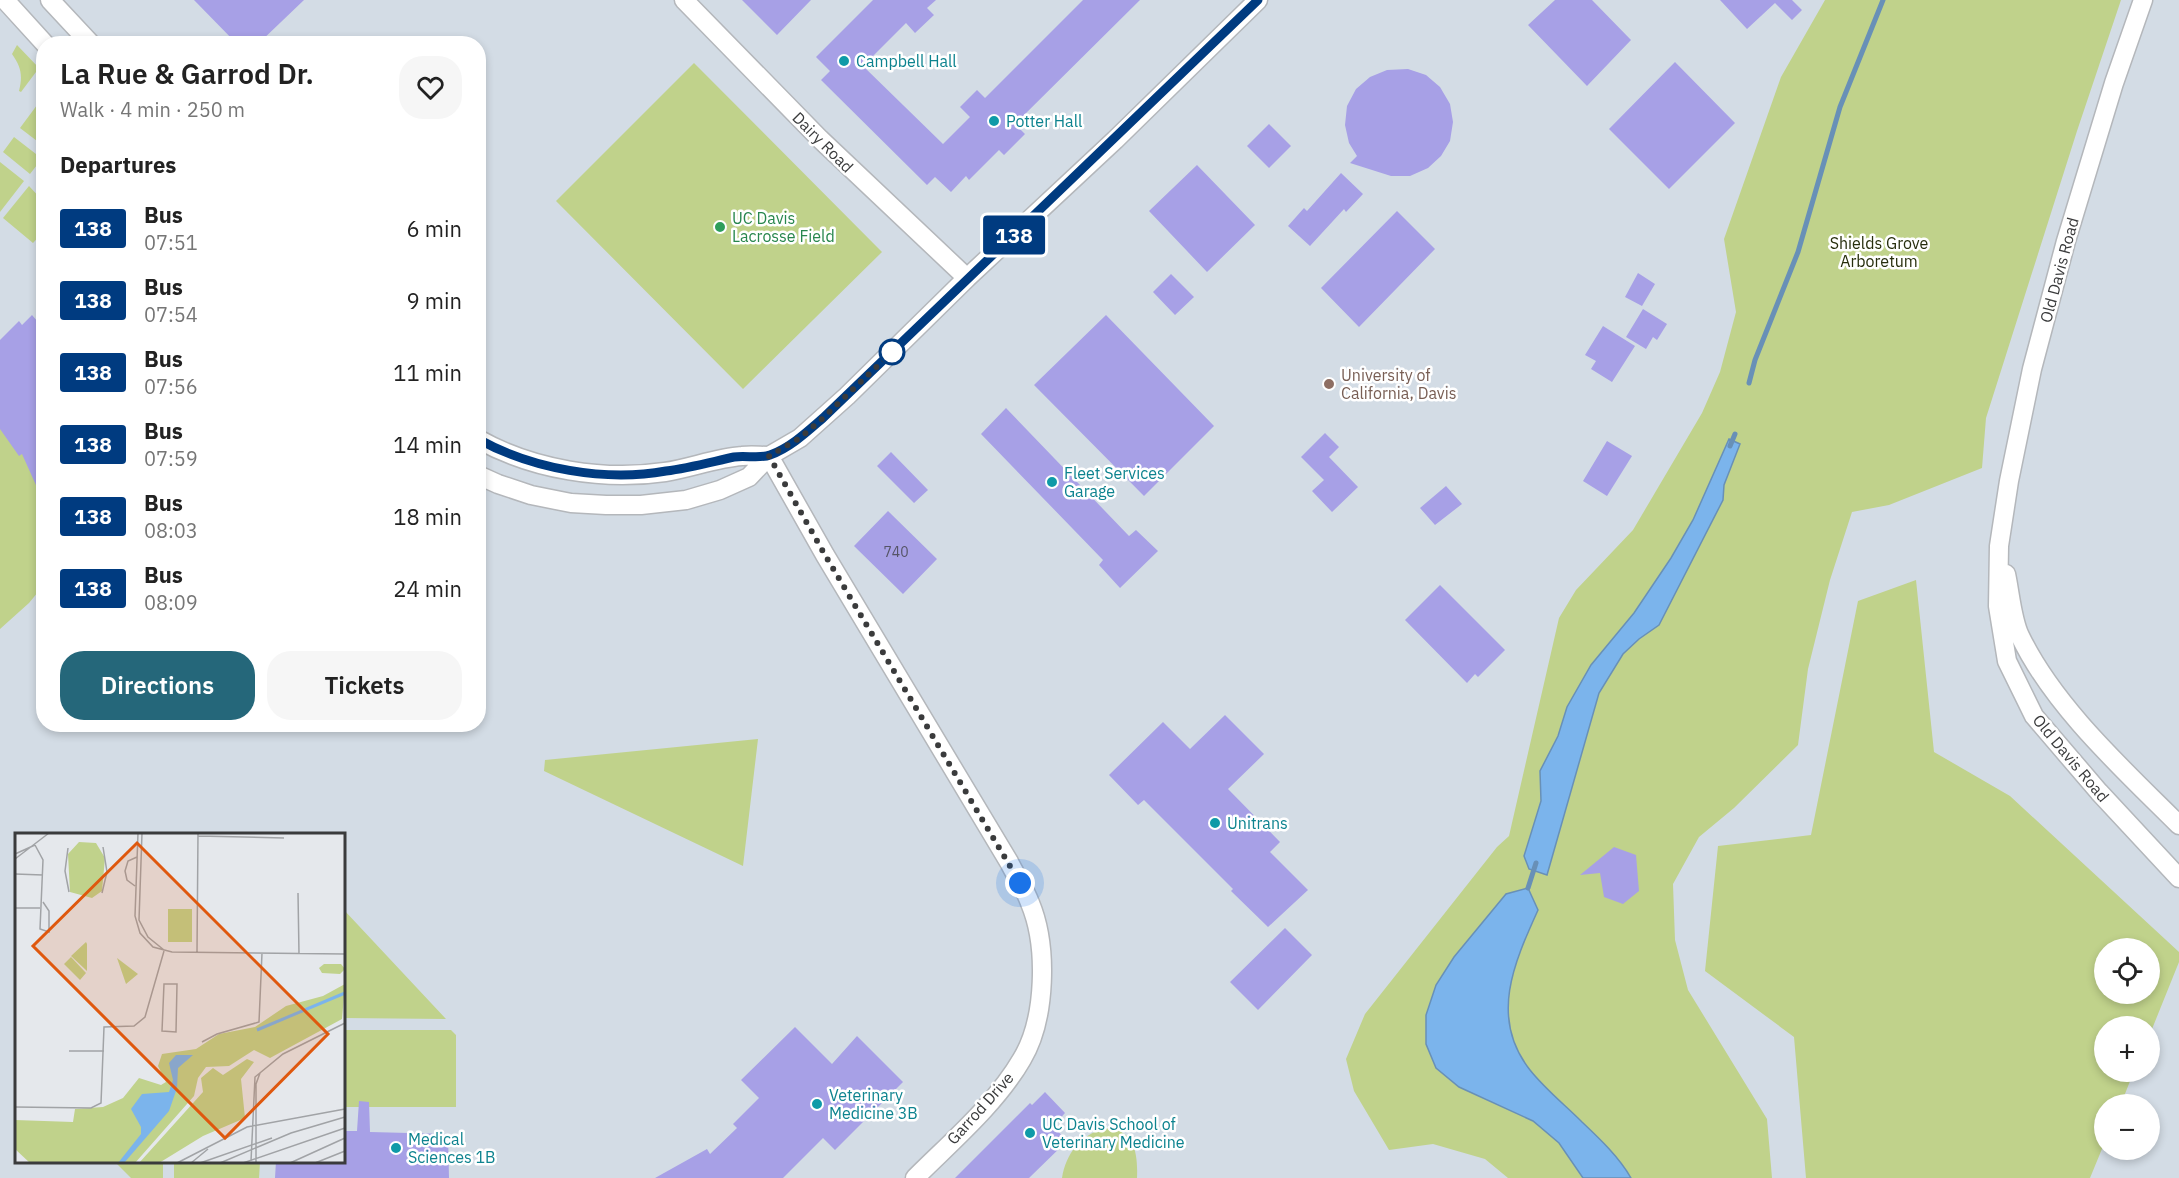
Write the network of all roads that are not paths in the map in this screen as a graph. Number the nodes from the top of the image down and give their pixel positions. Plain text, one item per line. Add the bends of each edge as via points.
1 (5, 0) edge
2 (50, 0) edge
3 (684, 0) edge
4 (1258, 0) edge
5 (2143, 0) edge
6 (38, 36) edge
7 (84, 36) edge
8 (967, 278) junction
9 (486, 442) edge
10 (769, 456) junction
11 (486, 479) edge
12 (1999, 546) junction
13 (2179, 825) edge
14 (2179, 878) edge
15 (915, 1178) edge

1 - 6 street
2 - 7 street
3 - 8 street, Dairy Road via 834,154
4 - 8 street
5 - 12 street, Old Davis Road via 2063,252 2032,369
8 - 10 street via 823,418 800,438
9 - 10 street via 559,469 601,474 664,472 741,456
10 - 11 street via 749,477 720,490 686,500 641,505 571,503 531,495
10 - 15 street, Garrod Drive via 1009,862 1030,903 1042,945 1039,1007 1023,1058 996,1095
12 - 13 street, Old Davis Road via 2019,635 2054,693
12 - 14 street, Old Davis Road via 1998,606 2007,662 2034,716

